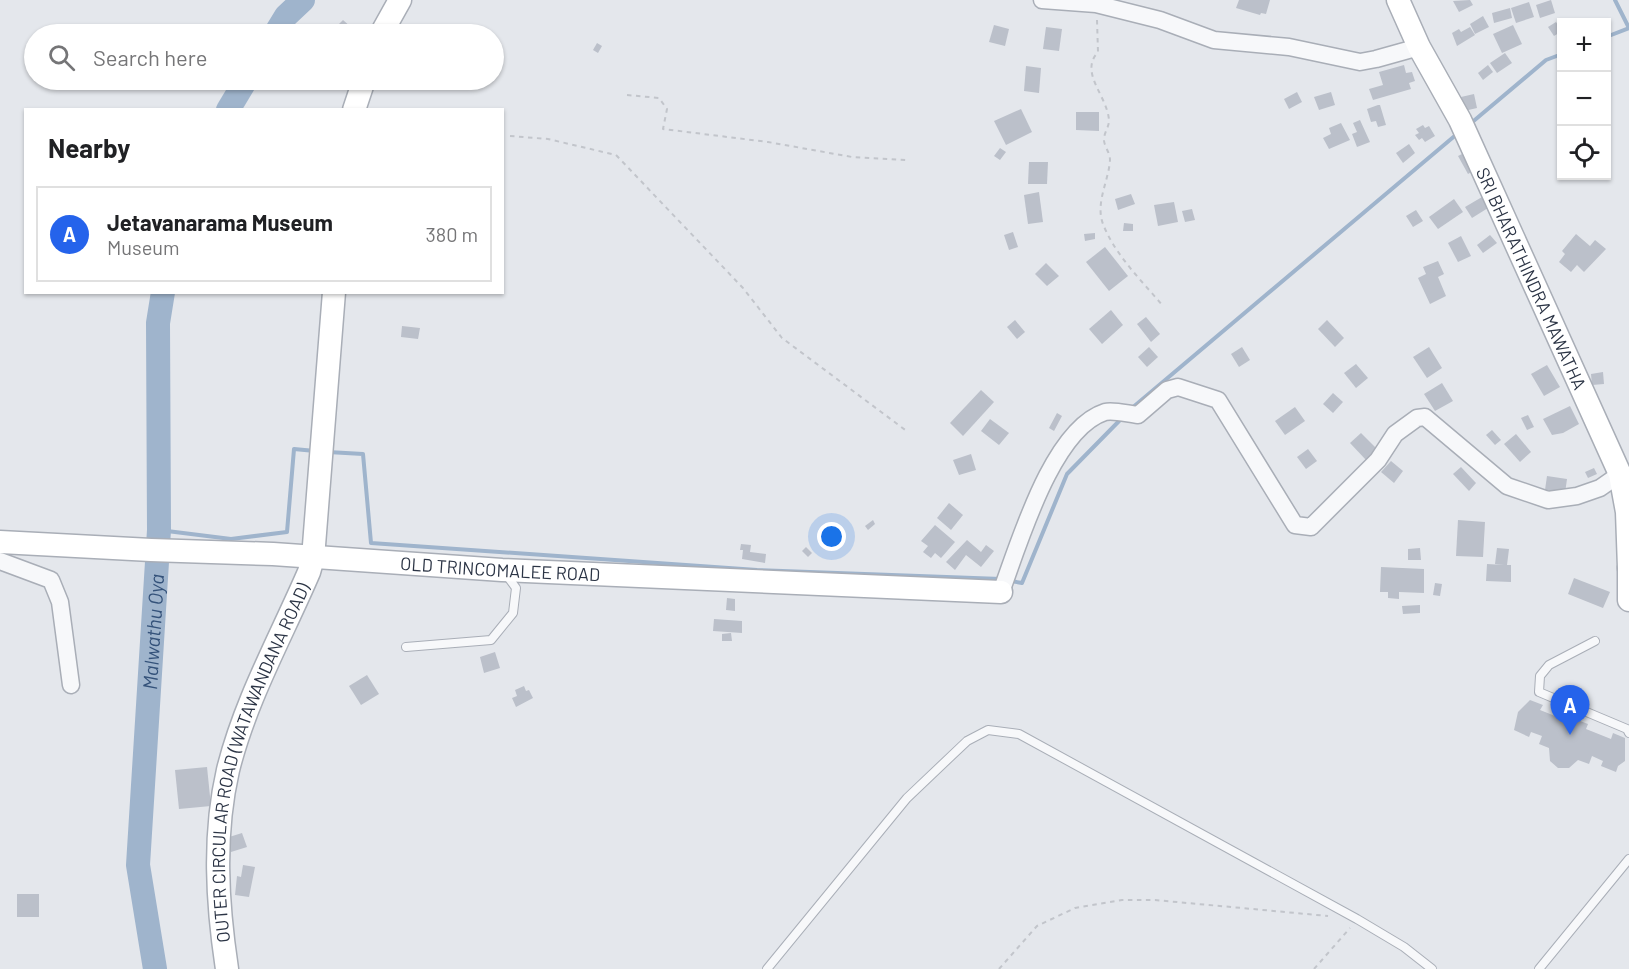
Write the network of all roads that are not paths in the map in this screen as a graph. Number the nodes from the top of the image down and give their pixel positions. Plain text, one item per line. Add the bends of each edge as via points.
1 (400, 0) edge
2 (1042, 0) edge
3 (1398, 0) edge
4 (387, 24) edge
5 (1419, 46) junction
6 (361, 90) edge
7 (355, 108) edge
8 (334, 294) edge
9 (1620, 474) junction
10 (0, 542) edge
11 (313, 558) junction
12 (0, 561) edge
13 (1629, 568) edge
14 (502, 570) junction
15 (1001, 592) joint
16 (1629, 600) edge
17 (1595, 640) dead end
18 (406, 647) dead end
19 (71, 685) dead end
20 (1629, 733) edge
21 (1629, 859) edge
22 (227, 969) edge
23 (767, 969) edge
24 (1432, 969) edge
25 (1539, 969) edge

1 - 4 main road
2 - 5 street via 1096,4 1160,20 1214,40 1289,47 1360,62
3 - 5 main road, SRI BHARATHINDRA MAWATHA
5 - 9 main road, SRI BHARATHINDRA MAWATHA via 1460,120
6 - 7 main road
8 - 11 main road, OUTER CIRCULAR ROAD (WATAWANDANA ROAD)
9 - 13 main road, SRI BHARATHINDRA MAWATHA via 1627,512
9 - 15 street via 1577,496 1548,500 1507,486 1425,417 1418,418 1395,434 1378,460 1311,527 1295,525 1218,400 1178,387 1167,390 1138,414 1107,412 1084,425 1066,445 1037,494
10 - 11 main road, OLD TRINCOMALEE ROAD
11 - 14 main road, OLD TRINCOMALEE ROAD
11 - 22 main road, OUTER CIRCULAR ROAD (WATAWANDANA ROAD) via 240,732 228,772 218,863
12 - 19 street via 51,580 60,602
13 - 16 main road, SRI BHARATHINDRA MAWATHA
14 - 15 main road, OLD TRINCOMALEE ROAD
14 - 18 lane via 516,588 513,613 491,640
17 - 20 lane via 1549,665 1540,676 1539,692
21 - 25 lane
23 - 24 lane via 907,798 967,741 988,730 1019,734 1357,919

